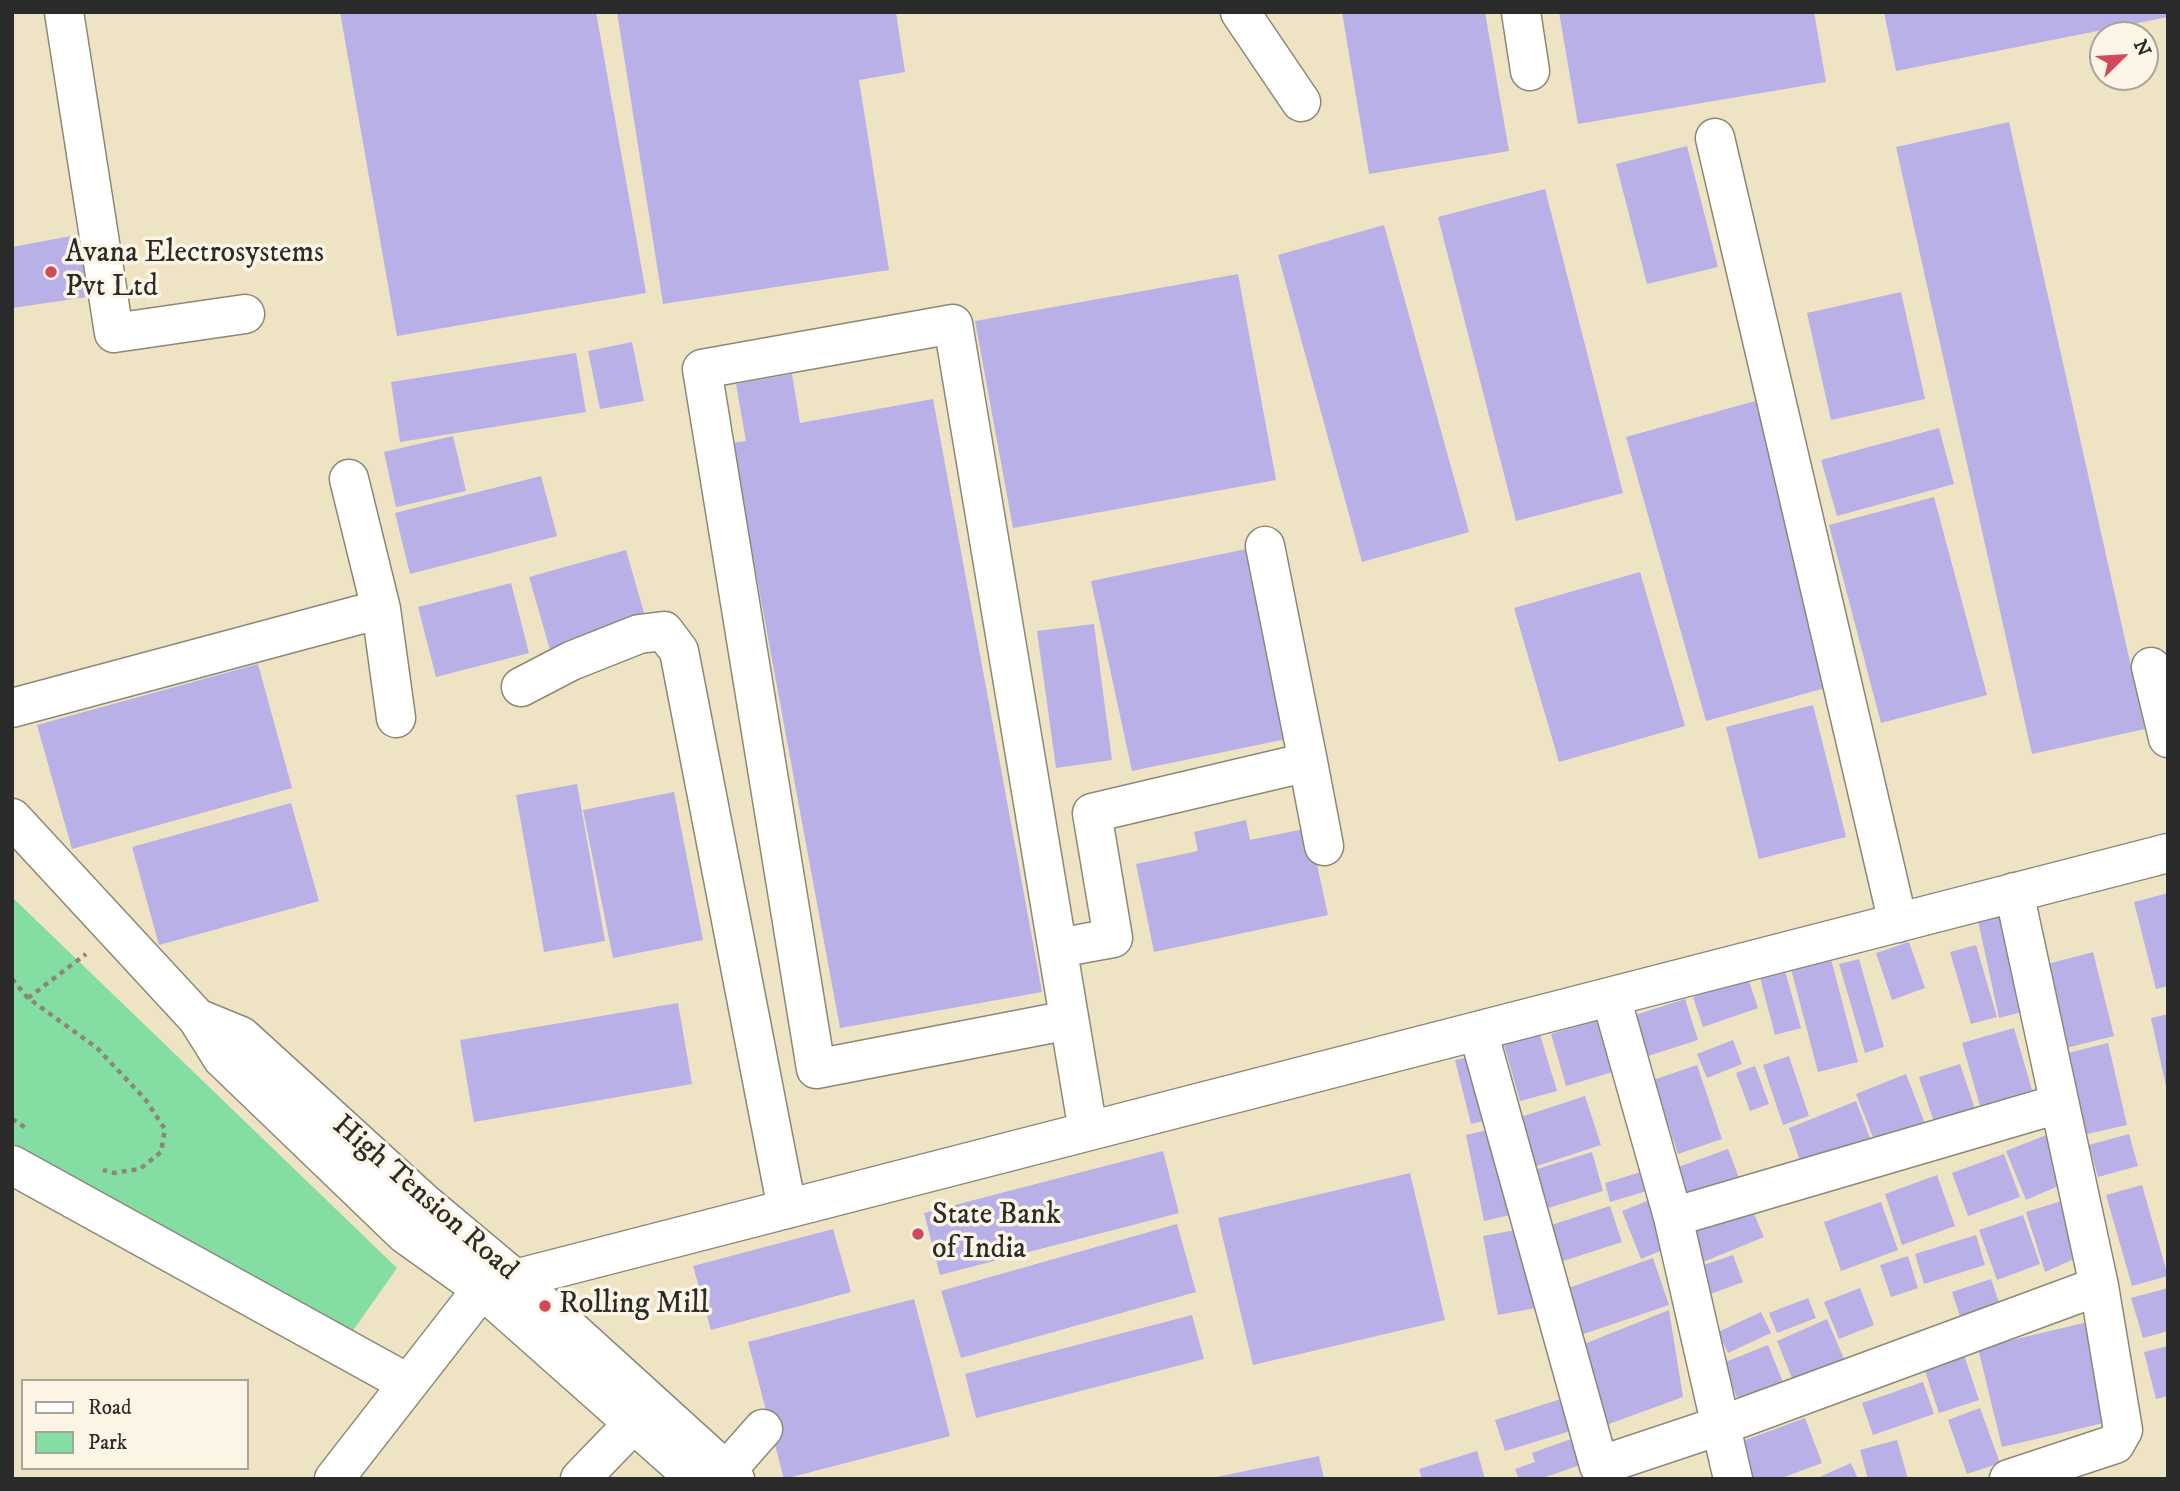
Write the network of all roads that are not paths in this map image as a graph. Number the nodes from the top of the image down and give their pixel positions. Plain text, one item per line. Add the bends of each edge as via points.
1 (64, 12) edge
2 (1240, 12) edge
3 (1504, 16) edge
4 (1530, 71) dead end
5 (1301, 102) dead end
6 (1715, 138) dead end
7 (246, 314) dead end
8 (349, 479) dead end
9 (1265, 546) dead end
10 (381, 609) junction
11 (2151, 667) dead end
12 (521, 687) dead end
13 (12, 708) edge
14 (396, 718) dead end
15 (2168, 738) edge
16 (1308, 762) junction
17 (12, 818) edge
18 (1324, 846) dead end
19 (2168, 853) edge
20 (2014, 892) junction
21 (1898, 923) junction
22 (1058, 948) junction
23 (1611, 997) junction
24 (1069, 1020) junction
25 (1478, 1031) junction
26 (2059, 1104) junction
27 (1088, 1131) junction
28 (12, 1165) edge
29 (787, 1209) junction
30 (1674, 1217) junction
31 (498, 1284) junction
32 (2099, 1286) junction
33 (407, 1383) junction
34 (633, 1424) junction
35 (1722, 1425) junction
36 (762, 1429) dead end
37 (719, 1476) edge
38 (334, 1479) edge
39 (580, 1479) edge
40 (1733, 1479) edge
41 (2010, 1479) edge

1 - 7 street via 114,333
2 - 5 street
3 - 4 street
6 - 21 street
8 - 10 street
9 - 16 street
10 - 13 street
10 - 14 street
11 - 15 street
12 - 29 street via 570,660 639,634 664,631 679,651
16 - 18 street
16 - 22 street via 1092,813 1113,938
17 - 31 street, High Tension Road via 197,1018 241,1036 423,1202
19 - 20 street
20 - 21 street
20 - 26 street
21 - 23 street
22 - 24 street
22 - 24 street via 953,324 702,369 816,1069
23 - 25 street
23 - 30 street
24 - 27 street
25 - 27 street
25 - 35 street via 1599,1466
26 - 30 street
26 - 32 street
27 - 29 street
28 - 33 street
29 - 31 street
30 - 35 street
31 - 33 street
31 - 34 street, High Tension Road
31 - 37 street, High Tension Road
32 - 35 street
32 - 41 street via 2123,1430 2115,1444
33 - 38 street
34 - 37 street, High Tension Road
34 - 39 street
35 - 40 street
36 - 37 street

